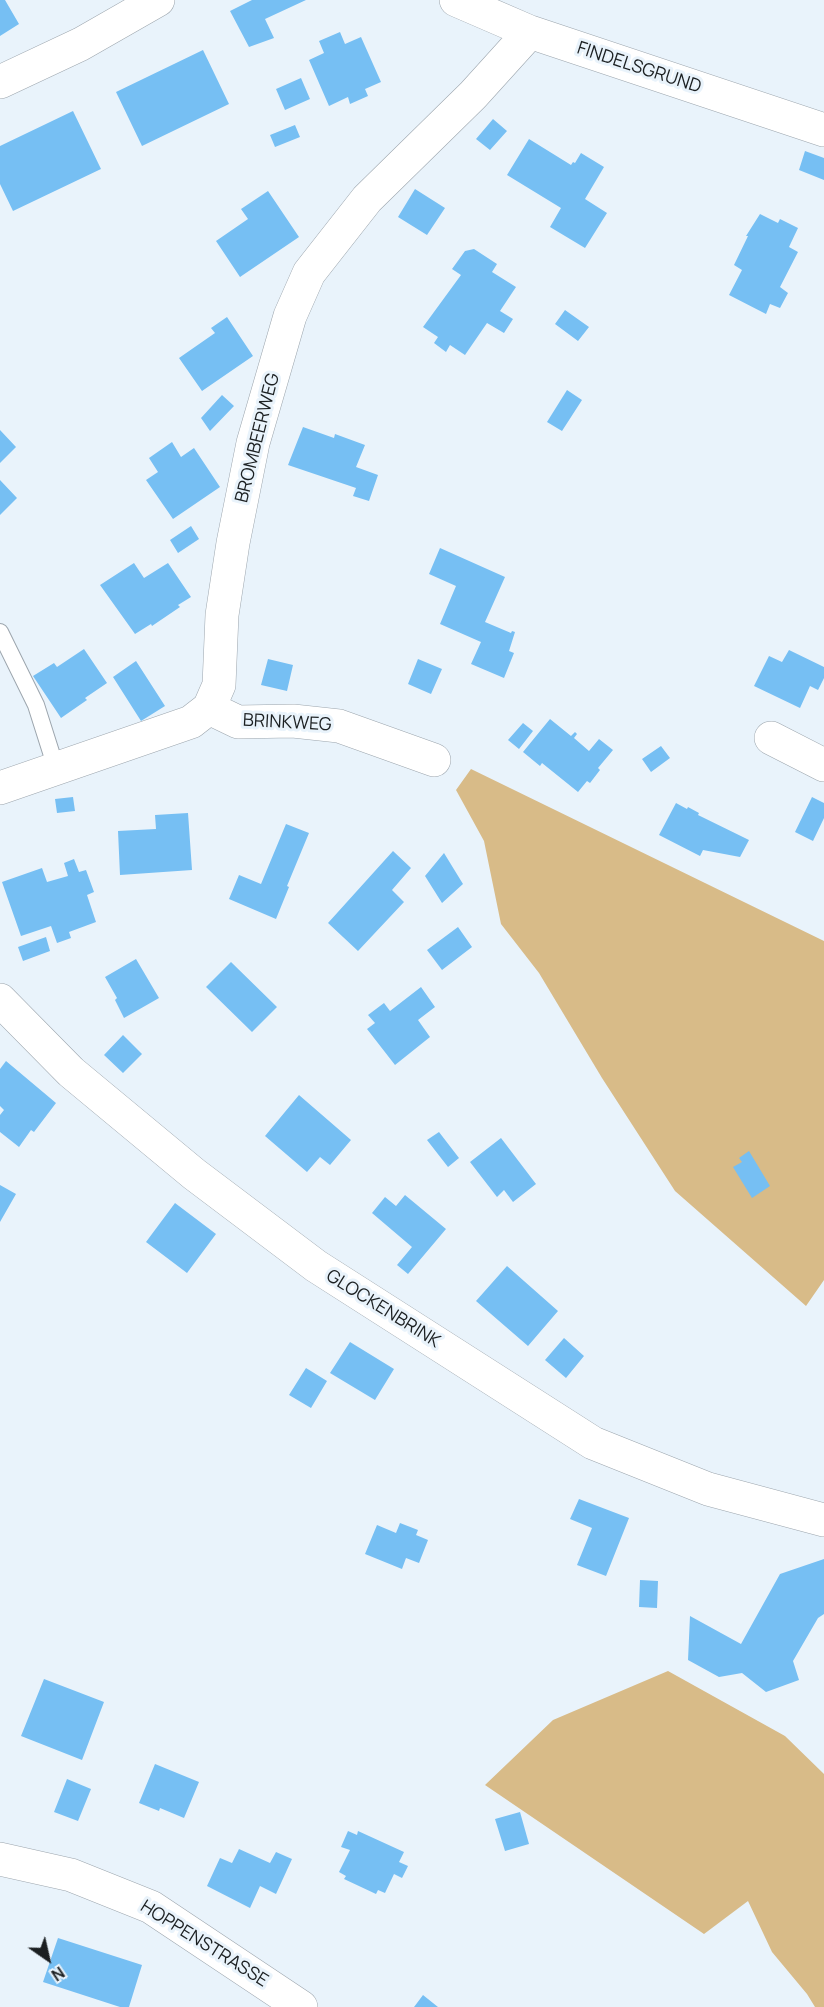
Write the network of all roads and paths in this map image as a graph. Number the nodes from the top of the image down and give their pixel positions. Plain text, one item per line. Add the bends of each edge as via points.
1 (158, 0) edge
2 (456, 0) edge
3 (530, 32) junction
4 (0, 82) edge
5 (824, 130) edge
6 (0, 632) edge
7 (209, 708) junction
8 (771, 738) dead end
9 (434, 760) dead end
10 (824, 765) edge
11 (56, 768) junction
12 (0, 788) edge
13 (0, 1000) edge
14 (824, 1520) edge
15 (0, 1858) edge
16 (301, 2007) edge

1 - 4 street via 81,44
2 - 3 street, FINDELSGRUND
3 - 5 street, FINDELSGRUND
3 - 7 street, BROMBEERWEG via 473,95 367,199 309,273 290,316 253,443 222,615 219,685
6 - 11 lane via 36,705
7 - 9 street, BRINKWEG via 238,722 293,721 339,726
7 - 11 street via 191,722
8 - 10 street
11 - 12 street
13 - 14 street, GLOCKENBRINK via 71,1072 194,1174 306,1259 593,1443 708,1489
15 - 16 street, HOPPENSTRASSE via 71,1875 151,1906

